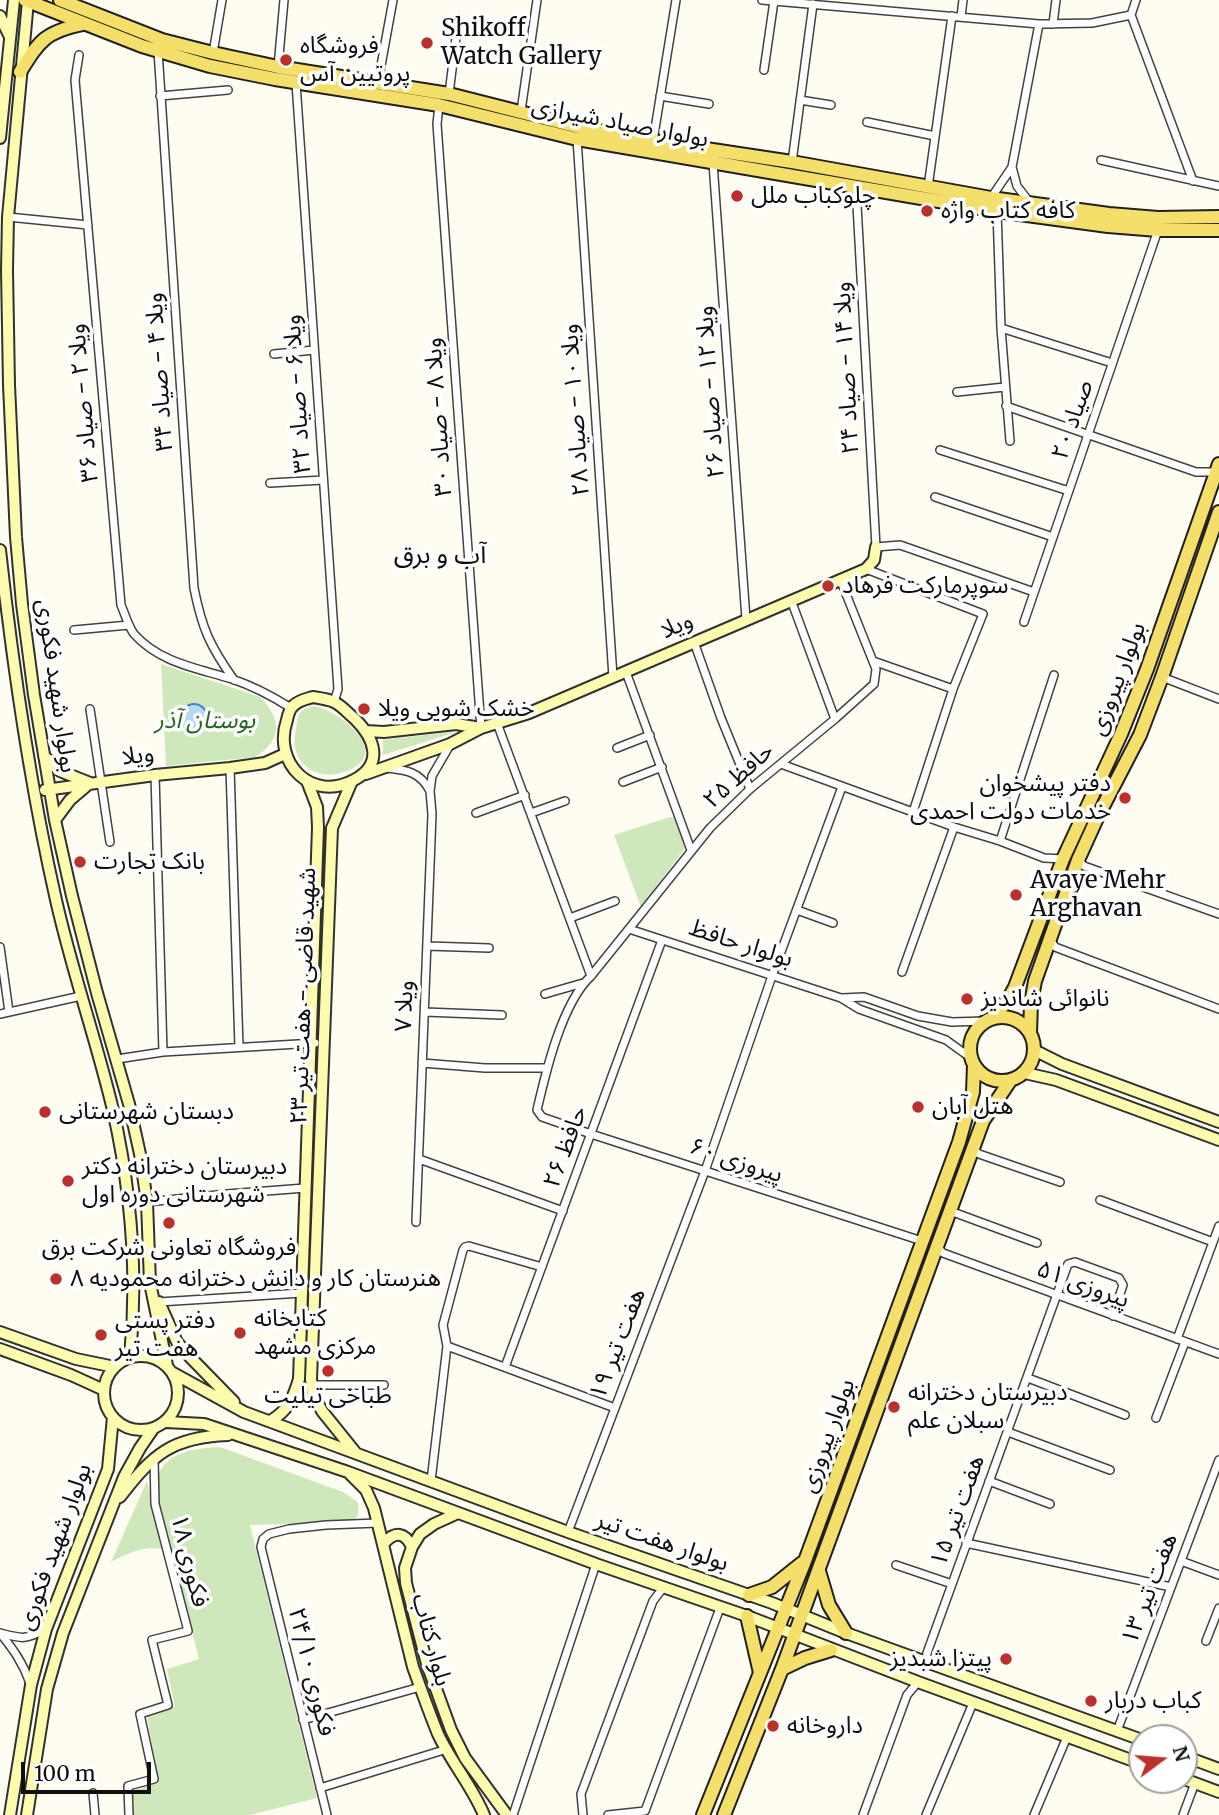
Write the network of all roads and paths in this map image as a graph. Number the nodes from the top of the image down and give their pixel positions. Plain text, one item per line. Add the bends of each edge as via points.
1 (24, 0) edge
2 (222, 0) edge
3 (284, 0) edge
4 (393, 0) edge
5 (537, 0) edge
6 (676, 0) edge
7 (762, 0) edge
8 (885, 0) edge
9 (963, 0) edge
10 (1056, 0) edge
11 (1136, 0) edge
12 (62, 1) edge
13 (774, 1) edge
14 (809, 3) edge
15 (884, 10) junction
16 (1131, 15) junction
17 (0, 16) edge
18 (952, 16) junction
19 (961, 16) junction
20 (458, 21) dead end
21 (86, 24) junction
22 (1039, 24) junction
23 (1054, 24) junction
24 (10, 38) junction
25 (158, 51) junction
26 (213, 53) junction
27 (79, 55) dead end
28 (278, 67) junction
29 (764, 70) dead end
30 (20, 72) junction
31 (378, 82) junction
32 (296, 83) junction
33 (228, 90) dead end
34 (449, 94) junction
35 (160, 96) junction
36 (660, 96) junction
37 (800, 100) junction
38 (709, 104) dead end
39 (439, 105) junction
40 (831, 105) dead end
41 (521, 111) junction
42 (867, 122) dead end
43 (936, 136) junction
44 (0, 138) edge
45 (577, 139) junction
46 (653, 141) junction
47 (698, 154) junction
48 (1101, 160) dead end
49 (792, 162) junction
50 (713, 163) junction
51 (1012, 167) junction
52 (1193, 181) junction
53 (1219, 186) edge
54 (856, 187) junction
55 (928, 187) junction
56 (991, 198) junction
57 (1030, 203) junction
58 (997, 211) junction
59 (8, 217) junction
60 (1219, 217) edge
61 (88, 225) junction
62 (1158, 230) junction
63 (1219, 230) edge
64 (1001, 328) junction
65 (314, 350) junction
66 (274, 354) dead end
67 (1112, 363) junction
68 (1005, 387) junction
69 (957, 392) dead end
70 (1006, 406) junction
71 (1088, 434) junction
72 (1010, 441) dead end
73 (940, 450) dead end
74 (1218, 468) edge
75 (323, 480) junction
76 (270, 483) dead end
77 (1069, 491) junction
78 (935, 497) dead end
79 (1219, 512) edge
80 (1053, 537) junction
81 (876, 547) junction
82 (0, 550) edge
83 (866, 569) junction
84 (840, 579) junction
85 (1034, 592) junction
86 (791, 600) junction
87 (746, 619) junction
88 (1024, 622) dead end
89 (129, 625) junction
90 (74, 630) dead end
91 (694, 642) junction
92 (873, 661) junction
93 (626, 672) junction
94 (1054, 675) dead end
95 (613, 677) junction
96 (1162, 677) junction
97 (234, 680) junction
98 (953, 689) junction
99 (1219, 699) edge
100 (334, 702) junction
101 (291, 708) junction
102 (90, 709) dead end
103 (835, 719) junction
104 (497, 723) junction
105 (481, 727) junction
106 (366, 731) junction
107 (650, 735) junction
108 (450, 744) junction
109 (617, 748) dead end
110 (285, 754) junction
111 (44, 756) junction
112 (781, 764) junction
113 (383, 767) junction
114 (662, 767) junction
115 (230, 768) junction
116 (366, 774) junction
117 (155, 775) junction
118 (307, 781) junction
119 (352, 781) junction
120 (623, 782) dead end
121 (96, 783) junction
122 (842, 787) junction
123 (50, 789) junction
124 (750, 789) junction
125 (35, 791) junction
126 (430, 791) junction
127 (525, 795) junction
128 (565, 801) dead end
129 (913, 812) junction
130 (476, 813) dead end
131 (531, 813) junction
132 (55, 820) junction
133 (954, 827) junction
134 (1000, 841) junction
135 (110, 842) dead end
136 (691, 850) junction
137 (1063, 859) junction
138 (1078, 860) junction
139 (615, 901) dead end
140 (796, 910) junction
141 (1219, 914) edge
142 (570, 918) junction
143 (833, 923) dead end
144 (629, 929) junction
145 (1050, 939) junction
146 (662, 940) junction
147 (427, 946) junction
148 (0, 947) edge
149 (489, 948) dead end
150 (902, 972) dead end
151 (592, 976) junction
152 (772, 976) junction
153 (583, 983) junction
154 (545, 994) dead end
155 (81, 996) junction
156 (841, 998) junction
157 (1219, 1009) edge
158 (9, 1012) junction
159 (425, 1012) junction
160 (0, 1014) edge
161 (502, 1015) dead end
162 (990, 1020) junction
163 (1030, 1033) junction
164 (323, 1043) junction
165 (311, 1044) junction
166 (239, 1047) junction
167 (1034, 1050) junction
168 (163, 1052) junction
169 (117, 1059) junction
170 (972, 1062) junction
171 (422, 1063) junction
172 (547, 1068) junction
173 (1024, 1073) junction
174 (1010, 1081) junction
175 (1219, 1122) edge
176 (591, 1134) junction
177 (1219, 1140) edge
178 (972, 1148) junction
179 (419, 1159) junction
180 (705, 1171) junction
181 (1060, 1182) dead end
182 (305, 1188) junction
183 (1100, 1200) dead end
184 (147, 1202) junction
185 (563, 1210) junction
186 (950, 1211) junction
187 (416, 1222) dead end
188 (1219, 1226) edge
189 (922, 1241) junction
190 (1037, 1243) dead end
191 (1212, 1245) junction
192 (937, 1247) junction
193 (1219, 1252) edge
194 (542, 1267) junction
195 (150, 1283) junction
196 (302, 1293) junction
197 (1056, 1296) junction
198 (159, 1302) junction
199 (1113, 1316) junction
200 (0, 1332) edge
201 (1181, 1341) junction
202 (447, 1346) junction
203 (0, 1349) edge
204 (1219, 1354) edge
205 (130, 1357) junction
206 (114, 1367) junction
207 (505, 1367) junction
208 (170, 1369) junction
209 (1028, 1378) junction
210 (384, 1385) dead end
211 (312, 1389) junction
212 (104, 1390) junction
213 (295, 1392) junction
214 (615, 1408) junction
215 (244, 1412) junction
216 (1125, 1415) dead end
217 (113, 1418) junction
218 (1156, 1418) dead end
219 (270, 1421) junction
220 (166, 1422) junction
221 (153, 1429) junction
222 (1008, 1432) junction
223 (235, 1434) junction
224 (356, 1454) junction
225 (154, 1457) junction
226 (1219, 1460) edge
227 (108, 1468) junction
228 (1110, 1470) dead end
229 (348, 1472) junction
230 (124, 1477) junction
231 (431, 1481) junction
232 (989, 1481) junction
233 (1050, 1504) dead end
234 (112, 1507) junction
235 (458, 1513) junction
236 (379, 1523) junction
237 (568, 1531) junction
238 (384, 1543) junction
239 (966, 1543) junction
240 (412, 1547) junction
241 (805, 1561) junction
242 (1181, 1561) junction
243 (596, 1564) junction
244 (896, 1565) dead end
245 (819, 1571) junction
246 (1219, 1575) edge
247 (952, 1584) junction
248 (1171, 1587) junction
249 (663, 1588) junction
250 (749, 1595) junction
251 (720, 1608) junction
252 (1219, 1608) edge
253 (786, 1609) junction
254 (802, 1615) junction
255 (747, 1616) junction
256 (46, 1629) junction
257 (778, 1629) junction
258 (0, 1633) edge
259 (846, 1633) junction
260 (794, 1635) junction
261 (1206, 1642) dead end
262 (831, 1650) junction
263 (926, 1661) junction
264 (782, 1669) junction
265 (760, 1673) junction
266 (918, 1682) junction
267 (31, 1685) junction
268 (420, 1687) junction
269 (973, 1703) junction
270 (303, 1720) junction
271 (1117, 1731) junction
272 (1128, 1735) edge
273 (1067, 1737) junction
274 (447, 1749) junction
275 (1128, 1759) edge
276 (1198, 1761) edge
277 (1219, 1769) edge
278 (1198, 1784) edge
279 (320, 1788) junction
280 (1219, 1792) edge
281 (93, 1793) dead end
282 (1191, 1794) edge
283 (864, 1813) edge
284 (10, 1815) edge
285 (27, 1815) edge
286 (94, 1815) edge
287 (129, 1815) edge
288 (327, 1815) edge
289 (484, 1815) edge
290 (507, 1815) edge
291 (583, 1815) edge
292 (608, 1815) edge
293 (703, 1815) edge
294 (724, 1815) edge
295 (873, 1815) edge
296 (926, 1815) edge
297 (1034, 1815) edge
298 (1184, 1815) edge

1 - 21 main road, بولوار صیاد شیرازی
1 - 24 main road
1 - 30 main road, بولوار شهید فکوری
2 - 26 street
3 - 28 street
4 - 31 street
5 - 41 street
6 - 36 street
7 - 13 street
8 - 15 street
9 - 19 street
10 - 23 street
11 - 16 street
12 - 26 main road, بولوار صیاد شیرازی via 162,40
13 - 14 street
13 - 29 street
14 - 15 street
14 - 37 street
15 - 18 street
16 - 23 street
16 - 52 street
17 - 24 main road
18 - 19 street
18 - 43 street
19 - 22 street
20 - 34 street
21 - 25 main road, بولوار صیاد شیرازی
21 - 30 main road via 51,33 36,46
22 - 23 street
22 - 51 street
24 - 44 main road
25 - 32 main road, بولوار صیاد شیرازی
25 - 35 street, ویلا ۴ - صیاد ۳۴
26 - 28 main road, بولوار صیاد شیرازی
27 - 61 street, ویلا ۲ - صیاد ۳۶ via 75,80
28 - 31 main road, بولوار صیاد شیرازی
30 - 59 main road, بولوار شهید فکوری
31 - 34 main road, بولوار صیاد شیرازی
32 - 39 main road, بولوار صیاد شیرازی
32 - 65 street, ویلا ۶ - صیاد ۳۲
33 - 35 street
34 - 41 main road, بولوار صیاد شیرازی
35 - 97 street, ویلا ۴ - صیاد ۳۴ via 194,588 206,633
36 - 38 street
36 - 46 street
37 - 40 street
37 - 49 street
39 - 45 main road, بولوار صیاد شیرازی
39 - 105 street, ویلا ۸ - صیاد ۳۰
41 - 46 main road, بولوار صیاد شیرازی
42 - 43 street
43 - 55 street
45 - 47 main road, بولوار صیاد شیرازی
45 - 95 street, ویلا ۱۰ - صیاد ۲۸
46 - 47 main road, بولوار صیاد شیرازی
47 - 49 main road, بولوار صیاد شیرازی
47 - 50 main road, بولوار صیاد شیرازی
48 - 52 street
49 - 55 main road, بولوار صیاد شیرازی
50 - 54 main road, بولوار صیاد شیرازی
50 - 87 street, ویلا ۱۲ - صیاد ۲۶
51 - 56 street
51 - 57 street via 1017,186
52 - 53 street
54 - 58 main road, بولوار صیاد شیرازی
54 - 81 street, ویلا ۱۴ - صیاد ۲۴
55 - 56 main road, بولوار صیاد شیرازی
56 - 57 main road, بولوار صیاد شیرازی
57 - 60 main road, بولوار صیاد شیرازی via 1158,218
58 - 62 main road, بولوار صیاد شیرازی
58 - 64 street
59 - 61 street
59 - 111 main road, بولوار شهید فکوری via 16,537
61 - 89 street, ویلا ۲ - صیاد ۳۶ via 121,605
62 - 63 main road, بولوار صیاد شیرازی
62 - 67 street, صیاد ۲۰
64 - 67 street
64 - 68 street
65 - 66 street
65 - 75 street, ویلا ۶ - صیاد ۳۲
67 - 71 street, صیاد ۲۰
68 - 69 street
68 - 70 street
70 - 71 street
70 - 72 street
71 - 74 street via 1196,472
71 - 77 street, صیاد ۲۰
73 - 77 street
74 - 137 main road, بولوار پیروزی via 1147,669
75 - 76 street
75 - 100 street, ویلا ۶ - صیاد ۳۲ via 338,689
77 - 80 street, صیاد ۲۰
78 - 80 street
79 - 96 main road, بولوار پیروزی
80 - 85 street, صیاد ۲۰
81 - 83 main road via 874,560
81 - 85 street via 900,545
82 - 125 main road, بولوار شهید فکوری
83 - 84 main road, ویلا
83 - 98 street via 983,614
84 - 86 main road, ویلا
84 - 92 street
85 - 88 street, صیاد ۲۰
86 - 87 main road, ویلا
86 - 103 street
87 - 91 main road, ویلا
89 - 90 street
89 - 97 street, ویلا ۲ - صیاد ۳۶ via 148,648 166,659
91 - 93 main road, ویلا
91 - 124 street
92 - 98 street
92 - 103 street, حافظ ۲۵ via 874,684
93 - 95 main road, ویلا
93 - 107 street
94 - 134 street
95 - 104 main road, ویلا
96 - 99 street
96 - 138 main road, بولوار پیروزی via 1138,739
97 - 101 street, ویلا ۲ - صیاد ۳۶
98 - 129 street
100 - 101 main road via 313,697
100 - 106 main road
101 - 110 main road via 284,728
102 - 121 street
103 - 112 street, حافظ ۲۵
104 - 105 main road, ویلا
104 - 127 street
105 - 106 main road, ویلا via 456,724
105 - 108 main road, ویلا
106 - 116 main road via 373,743 373,759
107 - 109 street
107 - 114 street
108 - 113 main road, ویلا
108 - 126 street via 432,776
110 - 115 main road, ویلا via 265,763
110 - 118 main road
111 - 121 main road via 60,771
111 - 123 main road, بولوار شهید فکوری
112 - 122 street
112 - 124 street, حافظ ۲۵
113 - 116 main road, ویلا
113 - 126 street via 410,770
114 - 120 street
114 - 136 street
115 - 117 main road, ویلا
115 - 166 street
116 - 119 main road
117 - 121 main road, ویلا
117 - 168 street
118 - 119 main road via 324,788
118 - 165 main road, شهید قاضی - هفت تیر ۲۳ via 317,807 318,827
119 - 164 main road, شهید قاضی - هفت تیر ۲۳ via 332,828
121 - 123 main road, ویلا
121 - 132 main road via 70,800
121 - 135 street
122 - 129 street
122 - 140 street, هفت تیر ۱۹
123 - 125 main road, ویلا
123 - 132 main road, بولوار شهید فکوری
124 - 136 street, حافظ ۲۵
125 - 155 main road, بولوار شهید فکوری
126 - 147 street, ویلا ۷
127 - 130 street
127 - 131 street
128 - 131 street
129 - 133 street
131 - 142 street
132 - 169 main road, بولوار شهید فکوری
133 - 134 street
133 - 150 street
134 - 137 street via 1044,858
136 - 144 street, حافظ ۲۵
137 - 162 main road, بولوار پیروزی via 1015,987
138 - 141 street
138 - 145 main road, بولوار پیروزی
139 - 142 street
140 - 143 street
140 - 152 street, هفت تیر ۱۹
142 - 151 street
144 - 146 street, بولوار حافظ
144 - 151 street, حافظ ۲۵
145 - 157 street via 1055,947
145 - 163 main road, بولوار پیروزی via 1035,981
146 - 152 street, بولوار حافظ
146 - 176 street, حافظ ۲۶
147 - 149 street
147 - 159 street, ویلا ۷
148 - 158 street
151 - 153 street, حافظ ۲۵
152 - 156 street, بولوار حافظ
152 - 180 street, هفت تیر ۱۹
153 - 154 street
153 - 172 street via 563,1021
155 - 158 street
155 - 205 main road, بولوار شهید فکوری via 123,1159 134,1283
156 - 162 street via 863,997 951,1022
156 - 170 street via 859,1009 946,1040
158 - 160 street
159 - 161 street
159 - 171 street, ویلا ۷
162 - 163 main road via 1010,1018
162 - 170 main road via 974,1033
163 - 167 main road
164 - 165 street
164 - 211 main road, شهید قاضی - هفت تیر ۲۳
165 - 166 street
165 - 182 main road, شهید قاضی - هفت تیر ۲۳
166 - 168 street
167 - 173 main road
167 - 175 main road
168 - 169 street
169 - 184 main road, بولوار شهید فکوری
170 - 174 main road via 985,1077
170 - 189 main road, بولوار پیروزی via 973,1092
171 - 172 street
171 - 179 street, ویلا ۷
172 - 176 street, پیروزی ۶۰ via 539,1114
173 - 174 main road
173 - 177 main road via 1056,1080
174 - 178 main road, بولوار پیروزی via 983,1121
176 - 180 street, پیروزی ۶۰
176 - 185 street, حافظ ۲۶
178 - 181 street
178 - 186 main road, بولوار پیروزی
179 - 185 street
179 - 187 street, ویلا ۷
180 - 189 street, پیروزی ۶۰
180 - 214 street, هفت تیر ۱۹
182 - 184 street
182 - 196 main road, شهید قاضی - هفت تیر ۲۳
183 - 191 street
184 - 195 main road, بولوار شهید فکوری
185 - 194 street, حافظ ۲۶
186 - 190 street
186 - 192 main road, بولوار پیروزی
188 - 191 street
189 - 241 main road, بولوار پیروزی
191 - 193 street
191 - 201 street
192 - 197 street, پیروزی ۵۱
192 - 245 main road, بولوار پیروزی
194 - 202 street via 466,1247 443,1325
194 - 207 street, حافظ ۲۶
195 - 198 main road
195 - 208 main road, بولوار شهید فکوری
196 - 198 street
196 - 213 main road, شهید قاضی - هفت تیر ۲۳
197 - 199 street, پیروزی ۵۱
197 - 199 street, هفت تیر ۱۵ via 1068,1264 1075,1262 1119,1278 1123,1285
197 - 209 street, هفت تیر ۱۵
198 - 215 main road via 177,1342
199 - 201 street, پیروزی ۵۱
200 - 206 main road via 76,1359
201 - 204 street, پیروزی ۵۱
201 - 218 street
202 - 207 street
202 - 231 street
203 - 212 main road
205 - 206 main road
205 - 208 main road via 150,1356
206 - 212 main road
207 - 214 street
208 - 215 main road, بولوار هفت تیر
208 - 220 main road via 179,1392
209 - 216 street
209 - 222 street, هفت تیر ۱۵
210 - 211 street
211 - 213 main road via 303,1398
211 - 224 main road
212 - 217 main road
213 - 219 main road via 287,1408
214 - 237 street, هفت تیر ۱۹
215 - 219 main road, بولوار هفت تیر
217 - 221 main road via 131,1429
217 - 227 main road, بولوار شهید فکوری
219 - 224 main road, بولوار هفت تیر
220 - 221 main road
220 - 223 main road, بولوار هفت تیر via 204,1424
221 - 230 main road, بولوار شهید فکوری
222 - 228 street
222 - 232 street, هفت تیر ۱۵
223 - 225 main road via 188,1440
223 - 229 main road, بولوار هفت تیر
224 - 231 main road, بولوار هفت تیر
225 - 234 main road
225 - 287 street, فکوری ١٨ via 155,1504 188,1631 152,1640 168,1705 140,1714 154,1779 128,1786
226 - 242 street, هفت تیر ۱۳
227 - 230 main road via 120,1466
227 - 256 main road, بولوار شهید فکوری
229 - 235 main road, بولوار هفت تیر
229 - 236 main road, بلوار کتاب via 366,1490
230 - 234 main road, بولوار شهید فکوری
231 - 237 main road, بولوار هفت تیر
232 - 233 street
232 - 239 street, هفت تیر ۱۵
234 - 285 main road, بولوار شهید فکوری via 55,1658
235 - 240 main road via 420,1534
235 - 243 main road, بولوار هفت تیر
236 - 238 main road, بلوار کتاب
236 - 270 street, فکوری ۲۴/۱۰ via 289,1529 263,1539 261,1547
237 - 250 main road, بولوار هفت تیر
238 - 240 main road via 400,1534
238 - 268 main road, بلوار کتاب
239 - 247 street, هفت تیر ۱۵
239 - 248 street
240 - 290 main road, بلوار کتاب via 406,1583 427,1664 460,1749
241 - 250 main road via 772,1587
241 - 253 main road, بولوار پیروزی
242 - 246 street
242 - 248 street, هفت تیر ۱۳
243 - 249 main road, بولوار هفت تیر
243 - 290 street via 517,1798
244 - 247 street
245 - 254 main road, بولوار پیروزی
245 - 259 main road via 829,1605
247 - 263 street, هفت تیر ۱۵
248 - 271 street, هفت تیر ۱۳
249 - 251 main road, بولوار هفت تیر
249 - 291 street via 653,1601 581,1794
250 - 253 main road, بولوار هفت تیر
251 - 255 main road, بولوار هفت تیر
251 - 292 street via 645,1811
252 - 261 street
253 - 254 main road, بولوار هفت تیر
253 - 257 main road, بولوار پیروزی
254 - 259 main road, بولوار هفت تیر
254 - 260 main road, بولوار پیروزی
255 - 257 main road, بولوار هفت تیر
255 - 265 main road
256 - 258 street via 20,1638
256 - 267 main road, بولوار شهید فکوری
257 - 260 main road, بولوار هفت تیر
257 - 265 main road, بولوار پیروزی
258 - 267 street via 24,1666
259 - 263 main road, بولوار هفت تیر
260 - 262 main road, بولوار هفت تیر
260 - 264 main road, بولوار پیروزی
262 - 264 main road
262 - 266 main road, بولوار هفت تیر
263 - 271 main road, بولوار هفت تیر
264 - 294 main road, بولوار پیروزی
265 - 293 main road, بولوار پیروزی
266 - 269 main road, بولوار هفت تیر
266 - 283 street via 907,1695
267 - 284 main road, بولوار شهید فکوری
268 - 270 street
268 - 274 main road, بلوار کتاب
269 - 273 main road, بولوار هفت تیر
269 - 296 street
270 - 279 street, فکوری ۲۴/۱۰
271 - 272 main road, بولوار هفت تیر
273 - 275 main road, بولوار هفت تیر
273 - 297 street
274 - 279 street
274 - 289 main road, بلوار کتاب
276 - 277 main road
278 - 280 main road
279 - 288 street, فکوری ۲۴/۱۰
281 - 286 street
282 - 298 street
283 - 295 street

